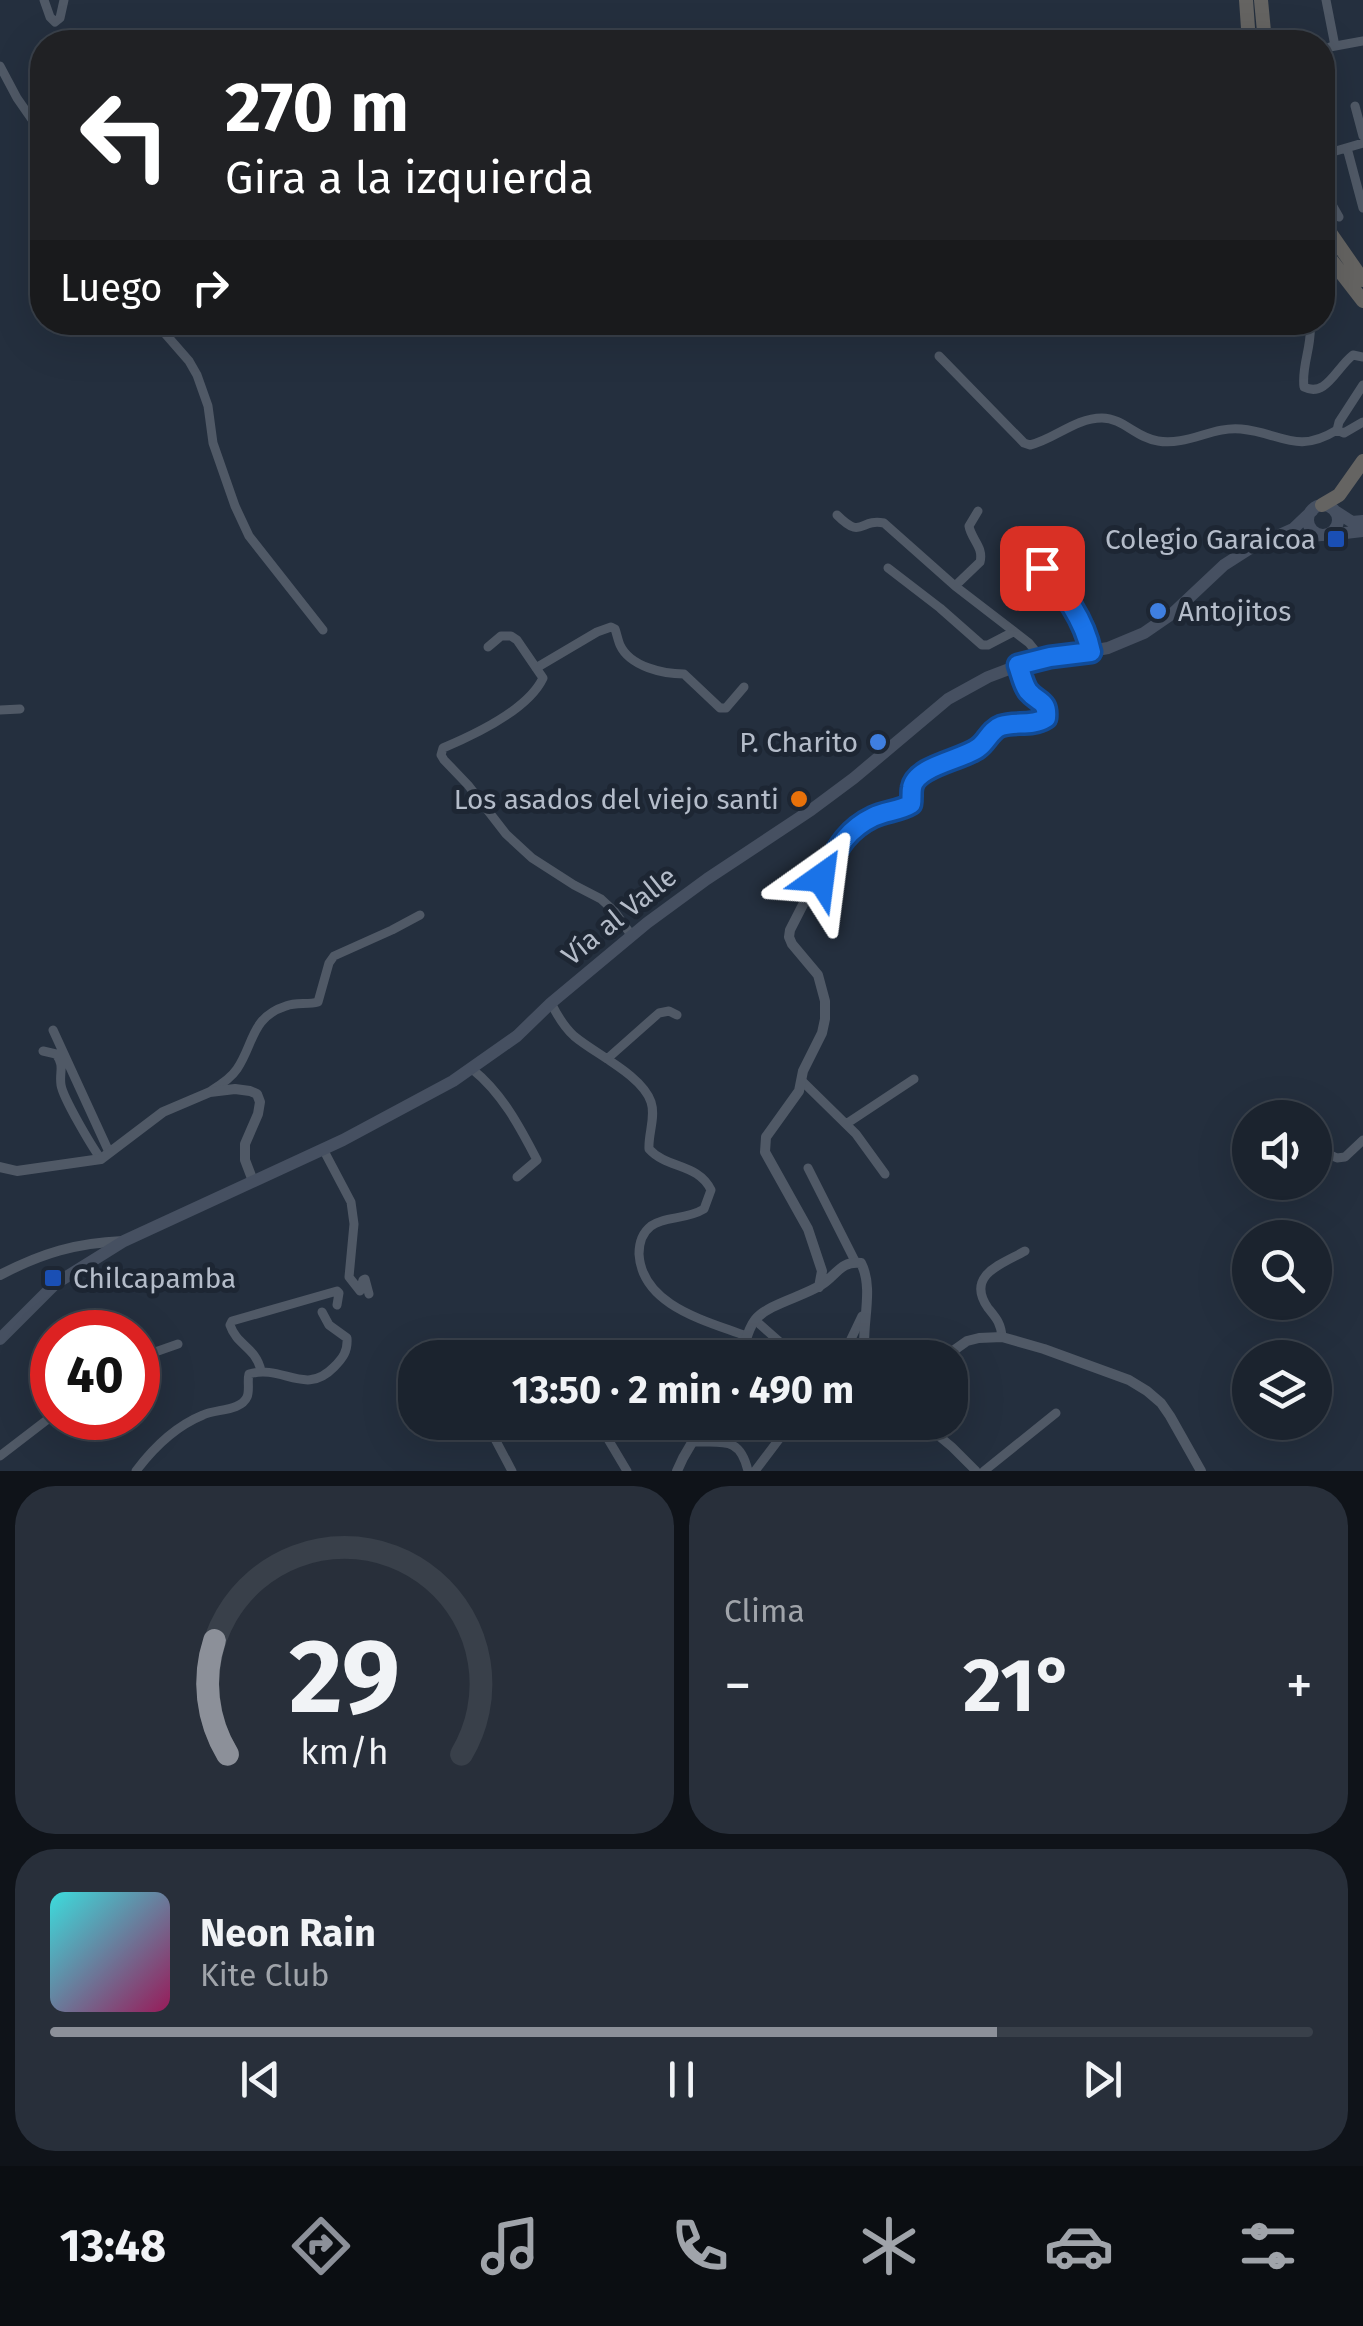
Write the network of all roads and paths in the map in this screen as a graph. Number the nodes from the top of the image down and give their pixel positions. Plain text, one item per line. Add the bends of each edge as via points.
1 (44, 0) edge
2 (64, 0) edge
3 (1246, 0) edge
4 (1261, 0) edge
5 (1326, 0) edge
6 (1248, 30) edge
7 (1264, 30) edge
8 (1333, 30) edge
9 (1335, 41) edge
10 (1363, 41) edge
11 (1336, 46) joint
12 (0, 66) edge
13 (1355, 106) dead end
14 (30, 117) edge
15 (1363, 140) edge
16 (1346, 148) junction
17 (1335, 151) edge
18 (1363, 208) edge
19 (1335, 209) edge
20 (1340, 217) dead end
21 (1335, 240) edge
22 (1335, 265) edge
23 (1363, 280) edge
24 (1363, 301) edge
25 (166, 335) edge
26 (1310, 335) edge
27 (939, 356) dead end
28 (1363, 357) edge
29 (1363, 384) edge
30 (1363, 422) edge
31 (1337, 430) junction
32 (1363, 461) edge
33 (1323, 509) junction
34 (978, 512) dead end
35 (836, 515) dead end
36 (1363, 521) edge
37 (1363, 531) edge
38 (1324, 536) junction
39 (1270, 541) junction
40 (1028, 551) dead end
41 (888, 568) dead end
42 (956, 586) junction
43 (323, 630) dead end
44 (1013, 632) junction
45 (488, 647) dead end
46 (1091, 652) junction
47 (1042, 659) junction
48 (1018, 665) junction
49 (536, 668) junction
50 (744, 687) dead end
51 (20, 709) dead end
52 (0, 710) edge
53 (420, 915) dead end
54 (632, 936) junction
55 (551, 1004) junction
56 (677, 1015) dead end
57 (53, 1030) dead end
58 (43, 1051) dead end
59 (606, 1059) junction
60 (472, 1070) junction
61 (914, 1079) dead end
62 (802, 1081) junction
63 (210, 1092) junction
64 (846, 1124) junction
65 (1363, 1140) edge
66 (323, 1149) junction
67 (105, 1155) junction
68 (1332, 1156) edge
69 (0, 1167) edge
70 (808, 1168) dead end
71 (885, 1174) dead end
72 (517, 1177) dead end
73 (253, 1182) junction
74 (124, 1241) junction
75 (1025, 1250) dead end
76 (856, 1261) junction
77 (0, 1275) edge
78 (818, 1287) junction
79 (369, 1294) dead end
80 (866, 1304) junction
81 (337, 1305) dead end
82 (322, 1312) dead end
83 (755, 1320) junction
84 (746, 1336) junction
85 (1002, 1337) junction
86 (0, 1339) edge
87 (745, 1340) edge
88 (780, 1340) edge
89 (852, 1340) edge
90 (864, 1340) edge
91 (968, 1341) edge
92 (178, 1344) dead end
93 (160, 1350) edge
94 (261, 1371) junction
95 (1056, 1413) dead end
96 (30, 1433) edge
97 (496, 1440) edge
98 (610, 1440) edge
99 (777, 1440) edge
100 (944, 1440) edge
101 (692, 1442) joint
102 (0, 1456) edge
103 (136, 1471) edge
104 (512, 1471) edge
105 (628, 1471) edge
106 (677, 1471) edge
107 (752, 1471) edge
108 (976, 1471) edge
109 (984, 1471) edge
110 (1201, 1471) edge

1 - 2 street via 56,22
3 - 6 highway
4 - 7 highway
5 - 8 street
9 - 11 street
10 - 11 street
12 - 14 street
13 - 15 street
15 - 16 street
16 - 17 street
16 - 18 street
19 - 20 street
21 - 23 highway
22 - 24 highway
25 - 43 street via 197,375 213,442 249,536
26 - 28 street via 1302,380 1310,392 1325,386 1353,355
27 - 31 street via 1024,443 1093,418 1117,421 1162,442 1240,429 1314,442
29 - 31 street
30 - 31 street
32 - 33 highway
33 - 36 main road
33 - 38 main road via 1338,519
33 - 38 main road via 1308,518
33 - 39 main road
34 - 42 street via 969,526 982,556
35 - 42 street via 853,528 884,522
37 - 38 main road
38 - 39 main road
39 - 46 main road, Vía al Valle via 1224,565 1160,624
40 - 46 street via 1078,616
41 - 44 street via 982,645
42 - 44 street
44 - 47 street
45 - 49 street via 511,636
46 - 47 main road, Vía al Valle
47 - 48 main road, Vía al Valle
48 - 54 main road, Vía al Valle via 948,699 840,789
48 - 62 street via 1027,688 1046,706 1046,718 1004,724 978,748 923,774 912,787 911,804 847,835 804,899 789,937 818,974 825,1019
49 - 50 street via 611,627 636,662 684,674 720,708
49 - 54 street via 543,678 527,698 443,748 442,755 506,834 614,910
51 - 52 street
53 - 63 street via 334,956 318,1002 289,1004 262,1020 239,1066
54 - 55 main road, Vía al Valle
55 - 59 street via 570,1034
55 - 60 main road, Vía al Valle
56 - 59 street via 659,1013
57 - 67 street
58 - 67 street via 61,1060 61,1085 92,1147
59 - 84 street via 651,1101 649,1149 697,1172 711,1190 704,1210 661,1221 641,1238 646,1278 668,1302
60 - 66 main road, Vía al Valle
60 - 72 street via 506,1105 537,1160
61 - 64 street
62 - 64 street
62 - 78 street via 766,1137 766,1152 808,1229 822,1271
63 - 67 street via 163,1112
63 - 73 street via 257,1094 245,1160
64 - 71 street
65 - 68 street via 1345,1158
66 - 73 main road, Vía al Valle
66 - 79 street via 352,1202 349,1277 359,1290 365,1279
67 - 69 street via 17,1171
70 - 76 street
73 - 74 main road, Vía al Valle
74 - 77 street via 67,1247
74 - 86 main road, Vía al Valle via 55,1284
75 - 85 street via 982,1282
76 - 78 street
76 - 80 street via 864,1267
78 - 83 street
80 - 89 street
80 - 90 street
81 - 94 street via 337,1291 232,1321 236,1339 252,1351
82 - 94 street via 347,1338 346,1353 334,1367 299,1382
83 - 84 street
83 - 88 street
84 - 87 street
85 - 91 street
85 - 110 street via 1147,1391 1170,1416
92 - 93 street
94 - 103 street via 247,1378 245,1400 184,1424
95 - 109 street
96 - 102 street
97 - 104 street
98 - 105 street
99 - 107 street
100 - 108 street
101 - 106 street
101 - 107 street via 732,1444

